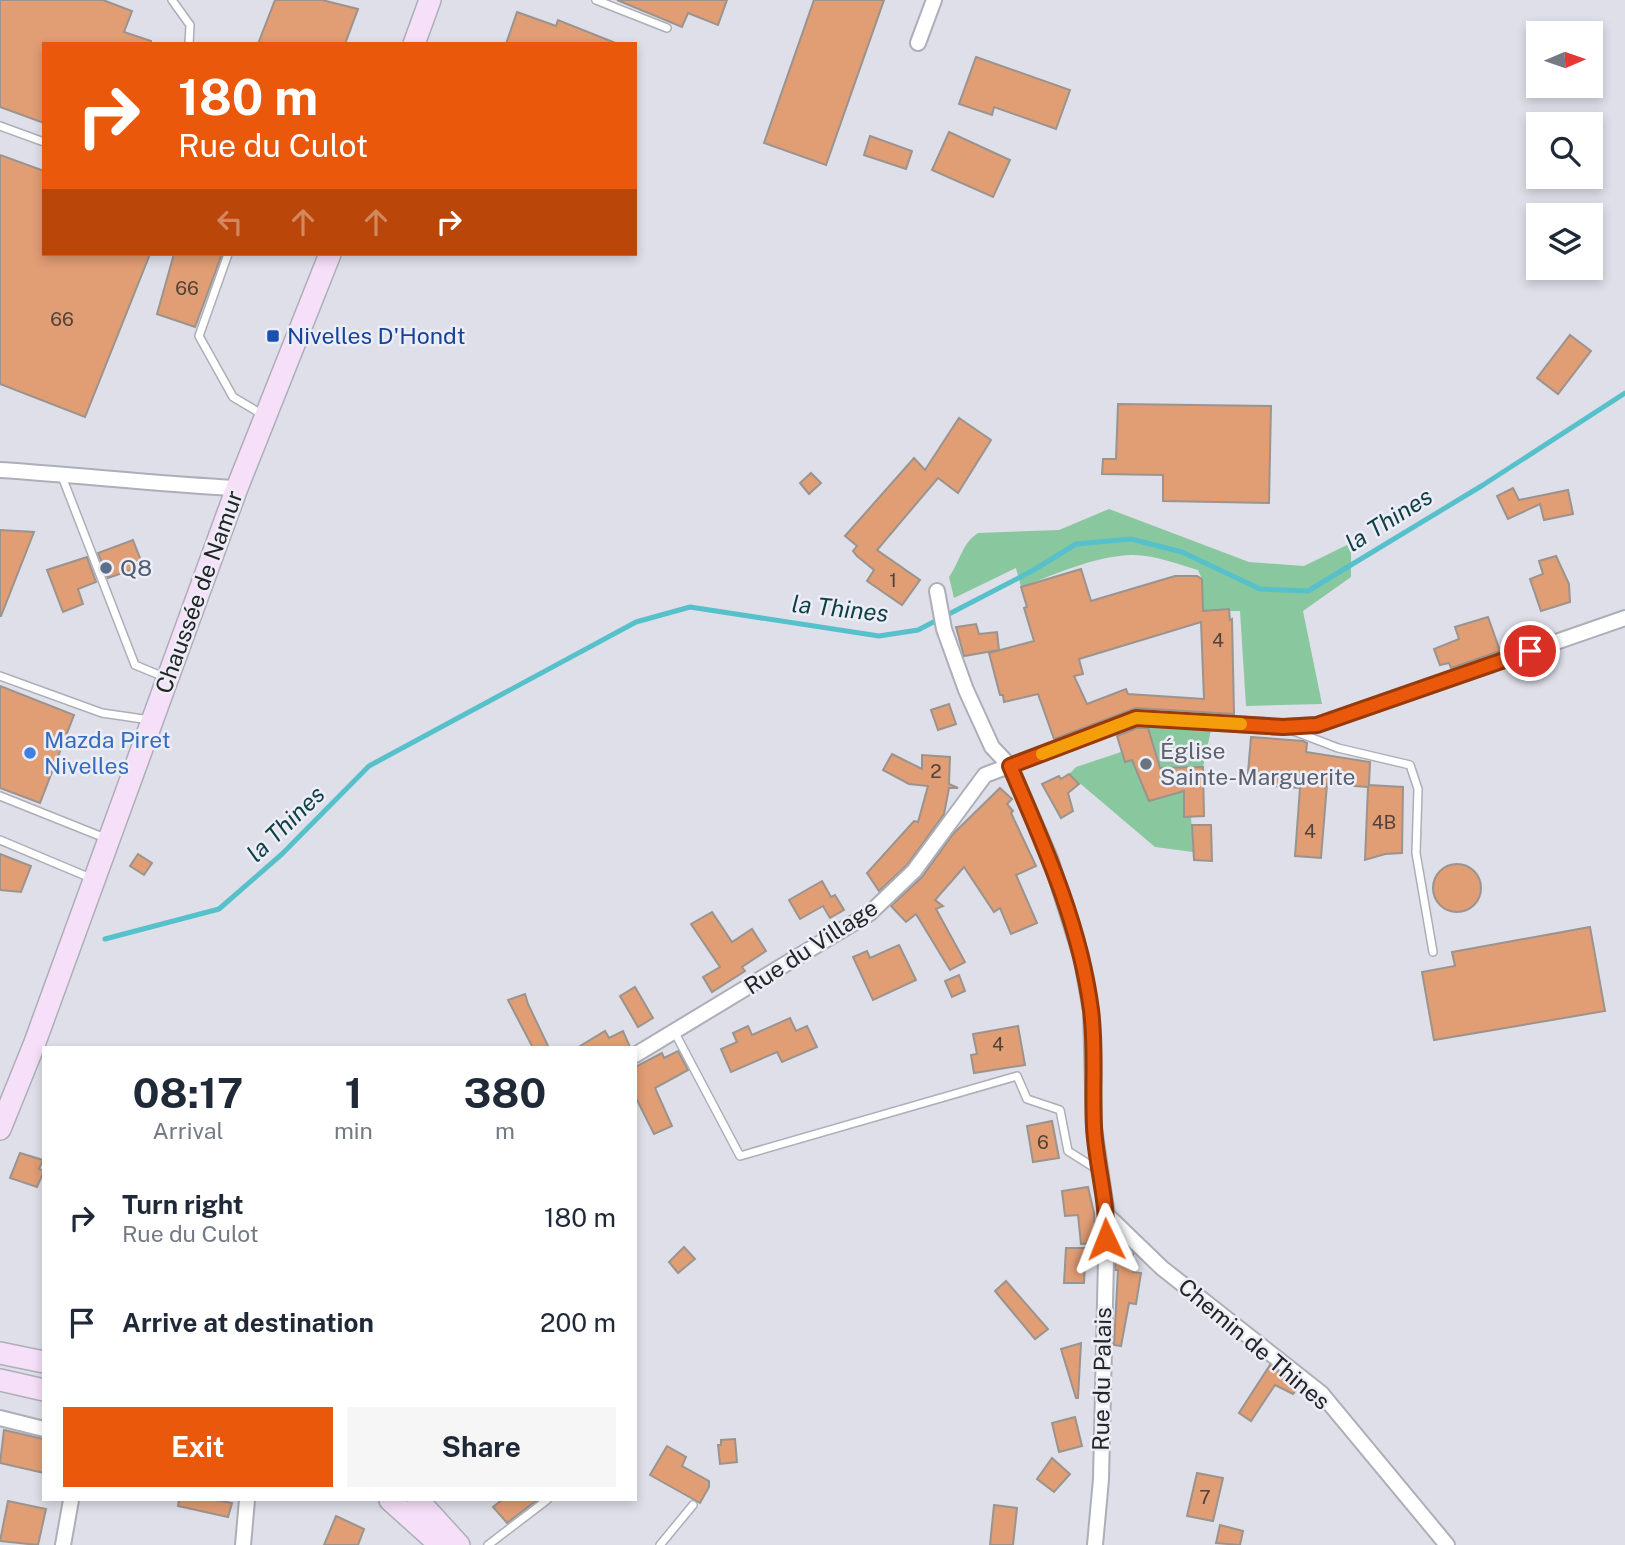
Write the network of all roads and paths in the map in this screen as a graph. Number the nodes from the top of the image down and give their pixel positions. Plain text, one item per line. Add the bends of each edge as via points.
1 (172, 0) edge
2 (430, 0) edge
3 (596, 0) edge
4 (934, 0) edge
5 (667, 28) dead end
6 (189, 42) edge
7 (415, 42) edge
8 (918, 43) dead end
9 (0, 126) edge
10 (42, 141) edge
11 (227, 256) edge
12 (329, 256) edge
13 (265, 416) junction
14 (0, 470) edge
15 (61, 474) junction
16 (237, 488) junction
17 (937, 591) dead end
18 (1625, 618) edge
19 (0, 676) edge
20 (167, 678) junction
21 (152, 721) junction
22 (1283, 727) junction
23 (992, 747) junction
24 (1010, 766) junction
25 (985, 775) junction
26 (0, 796) edge
27 (109, 839) junction
28 (0, 840) edge
29 (94, 879) junction
30 (1433, 952) dead end
31 (675, 1033) junction
32 (39, 1051) edge
33 (637, 1054) edge
34 (0, 1129) edge
35 (1098, 1170) junction
36 (1107, 1214) junction
37 (0, 1353) edge
38 (42, 1362) edge
39 (0, 1380) edge
40 (42, 1390) edge
41 (0, 1418) edge
42 (42, 1428) edge
43 (71, 1501) edge
44 (247, 1501) edge
45 (391, 1501) edge
46 (419, 1501) edge
47 (546, 1501) edge
48 (692, 1505) dead end
49 (63, 1545) edge
50 (243, 1545) edge
51 (440, 1545) edge
52 (458, 1545) edge
53 (488, 1545) edge
54 (660, 1545) edge
55 (1095, 1545) edge
56 (1447, 1545) edge

1 - 6 lane via 190,25
2 - 7 main road
3 - 5 lane
4 - 8 street
9 - 10 lane
11 - 13 lane via 199,335 233,397
12 - 13 main road, Chaussée de Namur
13 - 16 main road, Chaussée de Namur
14 - 15 street
15 - 16 street
15 - 20 lane via 135,665
16 - 20 main road, Chaussée de Namur
17 - 23 street, Rue du Palais via 944,629
18 - 22 street via 1317,725
19 - 21 lane via 102,713
20 - 21 main road, Chaussée de Namur
21 - 27 main road, Chaussée de Namur
22 - 24 street via 1136,718
22 - 30 lane via 1338,748 1410,765 1418,789 1416,853
23 - 24 street, Rue du Palais
23 - 25 street, Rue du Village
24 - 25 street
24 - 35 street, Rue du Palais via 1050,858 1081,956 1091,1011
25 - 31 street, Rue du Village via 914,871 870,913
26 - 27 lane
27 - 29 main road, Chaussée de Namur
28 - 29 lane
29 - 32 main road, Chaussée de Namur
31 - 33 street, Rue du Village
31 - 35 lane via 740,1156 1017,1076 1027,1099 1060,1110 1068,1151
32 - 34 main road, Chaussée de Namur
35 - 36 street, Rue du Palais
36 - 55 street, Rue du Palais via 1101,1479
36 - 56 street, Chemin de Thines via 1162,1268 1321,1393
37 - 38 main road
39 - 40 main road
41 - 42 street
43 - 49 street
44 - 50 street
45 - 51 main road
46 - 52 main road
47 - 53 lane
48 - 54 lane

